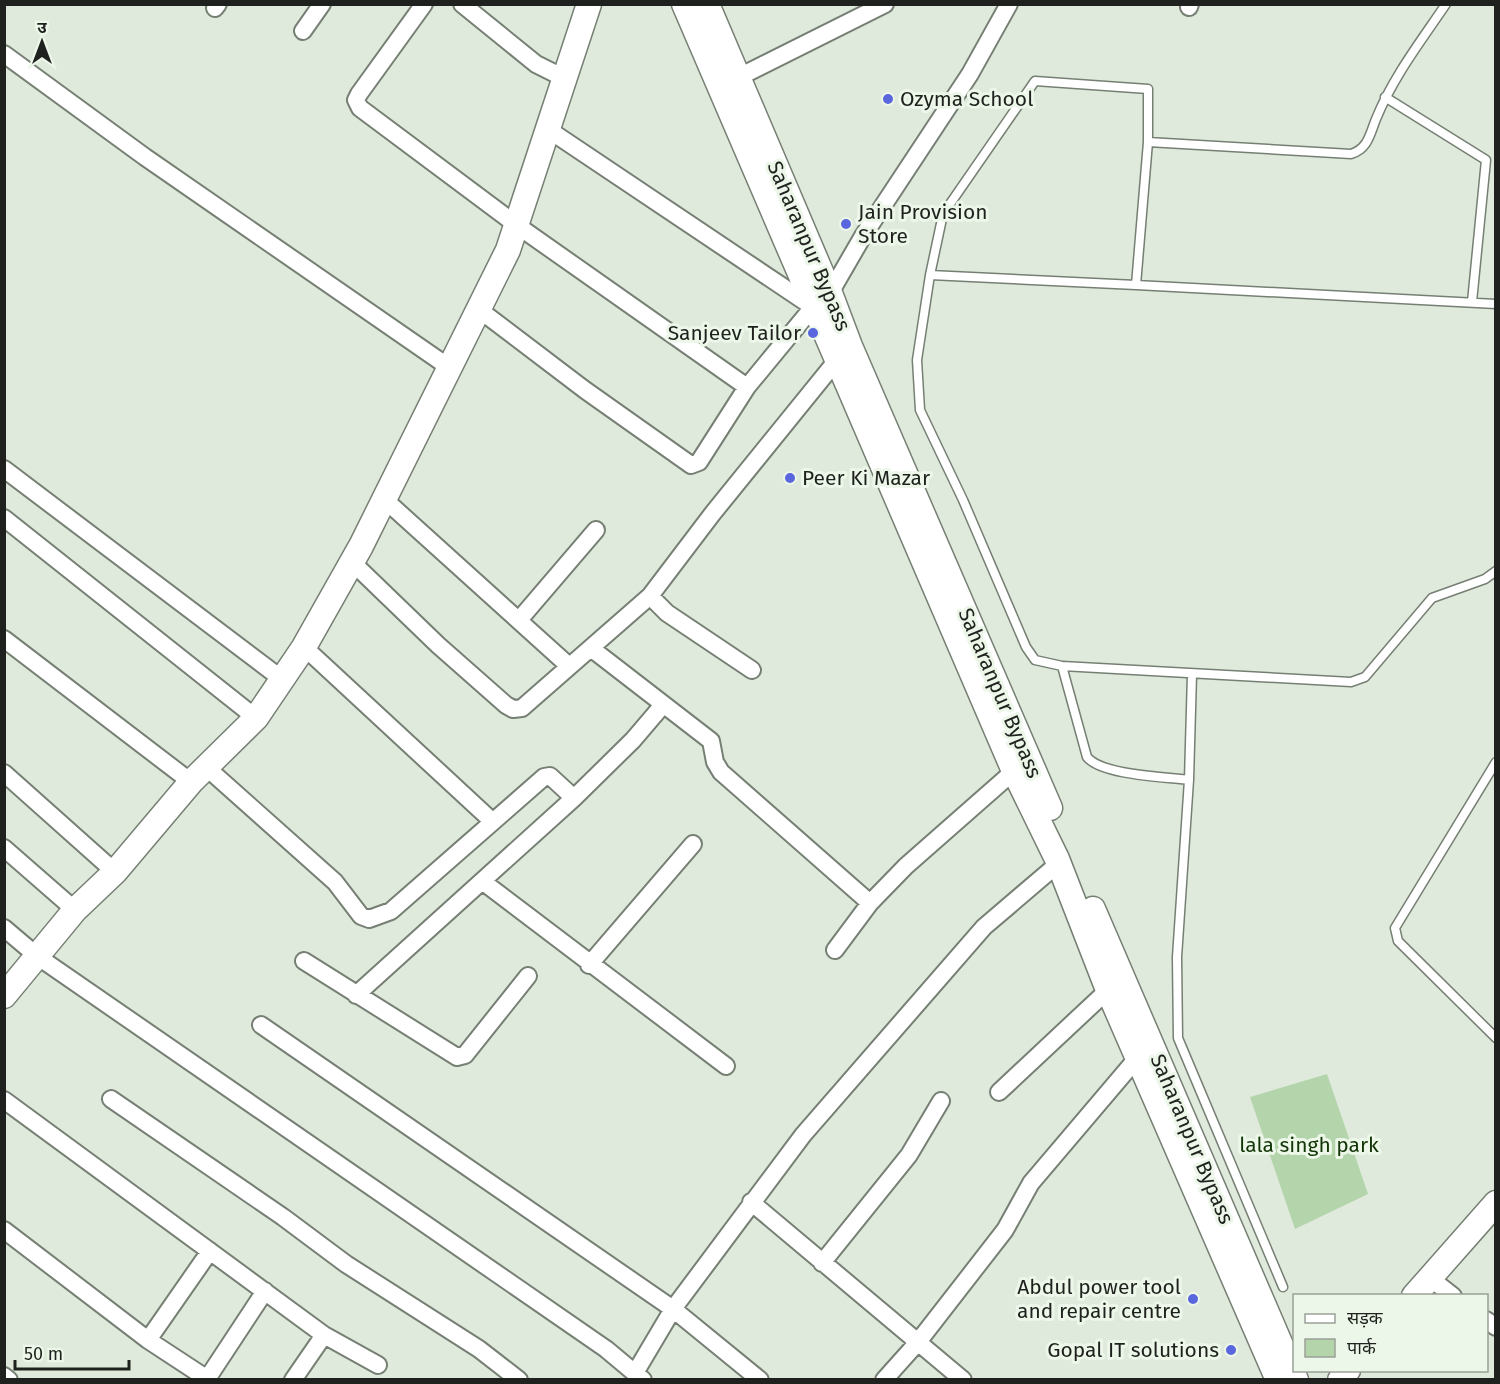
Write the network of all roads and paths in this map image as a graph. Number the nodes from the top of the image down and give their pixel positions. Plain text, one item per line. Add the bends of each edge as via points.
1 (322, 4) edge
2 (424, 4) edge
3 (462, 4) edge
4 (589, 4) edge
5 (684, 4) edge
6 (707, 4) edge
7 (885, 4) edge
8 (1009, 4) edge
9 (1446, 4) edge
10 (303, 31) dead end
11 (5, 57) edge
12 (564, 78) junction
13 (737, 78) junction
14 (1385, 98) junction
15 (549, 130) junction
16 (1148, 142) junction
17 (518, 226) junction
18 (930, 275) junction
19 (1136, 285) junction
20 (822, 300) junction
21 (1472, 302) junction
22 (1496, 304) edge
23 (477, 308) junction
24 (837, 360) junction
25 (450, 368) junction
26 (747, 387) junction
27 (4, 469) edge
28 (384, 499) junction
29 (4, 518) edge
30 (596, 530) dead end
31 (352, 562) junction
32 (1496, 571) edge
33 (650, 596) junction
34 (519, 620) junction
35 (7, 646) edge
36 (304, 647) junction
37 (592, 649) junction
38 (569, 666) junction
39 (1062, 666) junction
40 (752, 670) dead end
41 (1191, 674) junction
42 (282, 680) junction
43 (662, 706) junction
44 (256, 718) junction
45 (1496, 762) edge
46 (1014, 771) junction
47 (4, 773) edge
48 (199, 775) junction
49 (1189, 780) junction
50 (574, 798) junction
51 (492, 821) junction
52 (693, 844) dead end
53 (4, 848) edge
54 (1059, 863) junction
55 (115, 872) junction
56 (482, 881) junction
57 (870, 903) junction
58 (75, 910) junction
59 (4, 928) edge
60 (835, 950) dead end
61 (37, 956) junction
62 (304, 961) dead end
63 (589, 965) junction
64 (528, 976) dead end
65 (1108, 990) junction
66 (356, 995) junction
67 (4, 996) edge
68 (261, 1025) dead end
69 (1496, 1038) edge
70 (1138, 1057) junction
71 (726, 1066) dead end
72 (999, 1092) dead end
73 (111, 1099) dead end
74 (4, 1100) edge
75 (941, 1101) dead end
76 (751, 1202) junction
77 (1496, 1203) edge
78 (4, 1230) edge
79 (210, 1251) junction
80 (822, 1263) junction
81 (1283, 1287) dead end
82 (1422, 1287) edge
83 (265, 1291) junction
84 (1447, 1294) edge
85 (673, 1309) junction
86 (324, 1335) junction
87 (148, 1340) junction
88 (918, 1342) junction
89 (378, 1365) dead end
90 (4, 1376) edge
91 (639, 1376) edge
92 (208, 1379) edge
93 (9, 1380) edge
94 (293, 1380) edge
95 (519, 1380) edge
96 (760, 1380) edge
97 (884, 1380) edge
98 (963, 1380) edge
99 (1278, 1380) edge
100 (1296, 1380) edge

1 - 10 street
2 - 17 street via 359,94 357,104
3 - 12 street via 536,64
4 - 12 main road
5 - 20 main road
6 - 13 main road, Saharanpur Bypass
7 - 13 street
8 - 20 street via 970,74
9 - 14 lane
11 - 25 street
12 - 15 main road
13 - 20 main road, Saharanpur Bypass
14 - 16 lane via 1365,147 1351,154
14 - 21 lane via 1486,160
15 - 17 main road
15 - 20 street
16 - 18 lane via 1148,89 1035,81 943,214
16 - 19 lane
17 - 23 main road
17 - 26 street
18 - 19 lane
18 - 39 lane via 917,360 920,410 1030,656
19 - 21 lane
20 - 24 main road
20 - 26 street
20 - 100 main road, Saharanpur Bypass via 855,357
21 - 22 lane
23 - 25 main road
23 - 26 street via 686,463 699,462
24 - 33 street
24 - 46 main road
25 - 28 main road
27 - 42 street
28 - 31 main road
28 - 34 street
29 - 44 street
30 - 34 street
31 - 36 main road
31 - 38 street via 438,645 513,709 522,708
32 - 41 lane via 1485,579 1432,598 1365,677 1351,682
33 - 37 street
33 - 40 street via 667,613
34 - 38 street
35 - 48 street
36 - 42 main road
36 - 51 street
37 - 38 street
37 - 43 street
39 - 41 lane
39 - 49 lane via 1092,764
41 - 49 lane
42 - 44 main road
43 - 50 street
43 - 57 street via 711,741 721,772
44 - 48 main road
45 - 69 lane via 1395,928 1398,940
46 - 54 main road
46 - 57 street
47 - 55 street
48 - 51 street via 336,882 361,916 369,919 391,911
48 - 55 main road
49 - 81 lane via 1177,957 1179,1038
50 - 51 street via 546,776
50 - 56 street
52 - 63 street
53 - 58 street
54 - 65 main road
54 - 76 street via 984,927 803,1135
55 - 58 main road
56 - 63 street
56 - 66 street
57 - 60 street
58 - 61 main road
59 - 61 street
61 - 67 main road
61 - 91 street via 606,1349
62 - 66 street
63 - 71 street
64 - 66 street via 461,1057
65 - 70 main road
65 - 72 street
68 - 85 street
70 - 88 street via 1032,1183 1005,1230
70 - 99 main road
73 - 95 street
74 - 79 street
75 - 80 street via 909,1155
76 - 80 street
76 - 85 street
77 - 82 main road
78 - 87 street
79 - 83 street
79 - 87 street
80 - 88 street
82 - 84 street
83 - 86 street
83 - 92 street
85 - 91 street
85 - 96 street
86 - 89 street
86 - 94 street
87 - 92 street
88 - 97 street
88 - 98 street
90 - 93 street

